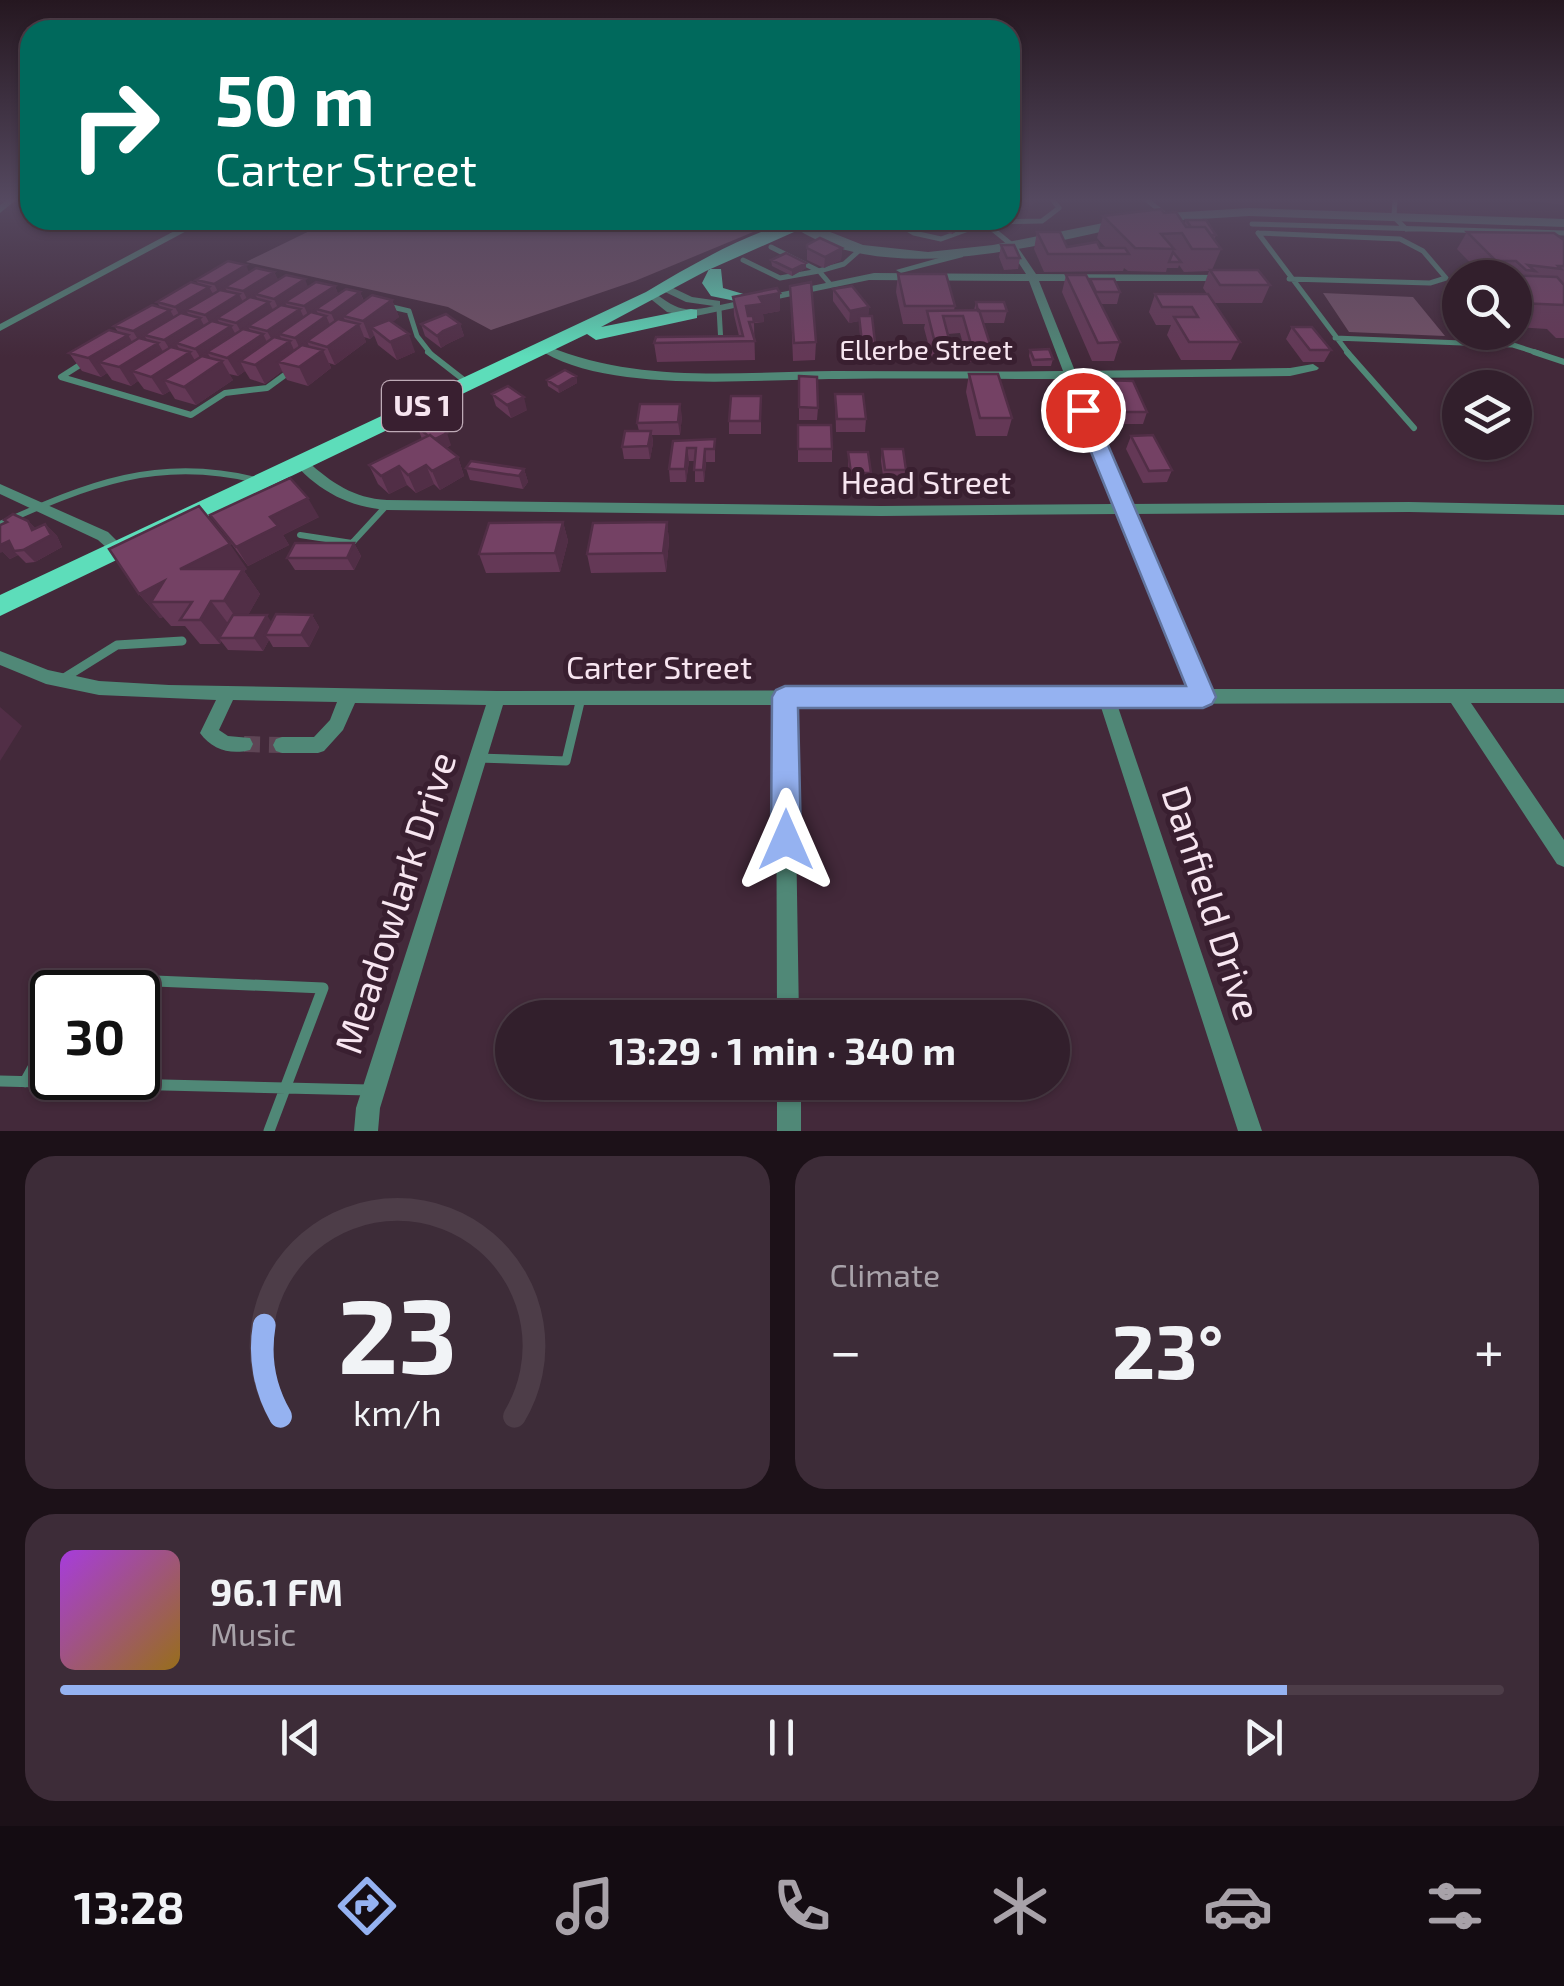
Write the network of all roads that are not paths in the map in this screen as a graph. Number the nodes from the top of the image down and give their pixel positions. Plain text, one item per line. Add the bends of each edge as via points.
1 (143, 252) edge
2 (733, 252) edge
3 (775, 252) edge
4 (781, 252) edge
5 (858, 252) edge
6 (888, 252) edge
7 (977, 252) edge
8 (1016, 252) edge
9 (1271, 252) edge
10 (1423, 252) edge
11 (960, 255) junction
12 (751, 264) junction
13 (819, 271) junction
14 (715, 273) junction
15 (865, 277) junction
16 (1033, 278) junction
17 (1241, 278) edge
18 (1289, 279) junction
19 (830, 284) junction
20 (659, 292) junction
21 (755, 300) junction
22 (381, 304) edge
23 (719, 309) junction
24 (678, 319) junction
25 (0, 328) edge
26 (1334, 338) junction
27 (543, 348) junction
28 (722, 350) edge
29 (93, 357) edge
30 (1564, 362) edge
31 (296, 367) edge
32 (1313, 368) dead end
33 (1070, 376) junction
34 (469, 384) junction
35 (1414, 428) dead end
36 (302, 464) junction
37 (265, 482) junction
38 (0, 490) edge
39 (387, 506) junction
40 (36, 507) junction
41 (1123, 510) junction
42 (1564, 510) edge
43 (0, 524) edge
44 (300, 535) dead end
45 (121, 552) junction
46 (0, 606) edge
47 (182, 642) dead end
48 (0, 658) edge
49 (60, 680) junction
50 (228, 694) junction
51 (349, 696) junction
52 (1106, 696) junction
53 (1456, 696) junction
54 (1564, 696) edge
55 (785, 697) junction
56 (1203, 697) junction
57 (498, 698) junction
58 (581, 698) junction
59 (244, 744) tunnel mouth
60 (282, 744) tunnel mouth
61 (478, 758) junction
62 (1564, 857) edge
63 (160, 981) edge
64 (788, 1000) edge
65 (30, 1073) edge
66 (0, 1081) edge
67 (25, 1082) junction
68 (285, 1088) junction
69 (374, 1090) junction
70 (789, 1100) edge
71 (270, 1131) edge
72 (366, 1131) edge
73 (789, 1131) edge
74 (1250, 1131) edge

1 - 25 street
2 - 20 main road, US 1
3 - 12 main road, US 1
4 - 13 lane
5 - 13 lane
6 - 11 street
7 - 11 street
8 - 16 street
9 - 18 lane
10 - 18 lane via 1446,278 1430,284
11 - 15 street
12 - 13 lane via 780,278
12 - 14 main road, US 1
13 - 19 lane
14 - 20 main road, US 1
14 - 21 main road via 717,292
15 - 16 street
15 - 19 street
16 - 17 street
16 - 33 street
18 - 26 lane
19 - 21 street
20 - 21 street via 702,303
20 - 24 street
20 - 27 main road, US 1
21 - 23 street
22 - 34 lane via 409,311 413,335
23 - 24 street
23 - 28 lane
24 - 27 main road
26 - 30 lane via 1513,346
26 - 35 lane
27 - 33 street, Ellerbe Street via 581,366 633,374
27 - 34 main road, US 1
29 - 31 lane via 61,376 191,415 224,394 267,388
32 - 33 street, Ellerbe Street
33 - 41 street
34 - 36 main road, US 1
36 - 37 main road, US 1
36 - 39 street, Head Street via 337,495
37 - 40 lane via 179,468
37 - 45 main road, US 1
38 - 40 street
39 - 41 street, Head Street
39 - 44 lane via 352,542
40 - 43 lane
40 - 45 street via 103,536
41 - 42 street, Head Street
41 - 56 street
45 - 46 main road, US 1
47 - 49 lane via 117,645
48 - 49 street, Carter Street
49 - 50 street, Carter Street
50 - 51 street, Carter Street
50 - 59 street via 209,733 225,744
51 - 57 street, Carter Street
51 - 60 street via 338,725 318,745
52 - 55 street, Carter Street
52 - 56 street, Carter Street
52 - 74 street, Danfield Drive
53 - 54 street, Carter Street
53 - 56 street, Carter Street
53 - 62 street
55 - 58 street, Carter Street
55 - 64 street
57 - 58 street, Carter Street
57 - 61 street, Meadowlark Drive
58 - 61 lane via 566,761
61 - 69 street, Meadowlark Drive
63 - 68 lane via 324,988
65 - 67 lane
66 - 67 lane
67 - 68 lane
68 - 69 lane
68 - 71 lane
69 - 72 street, Meadowlark Drive
70 - 73 street

